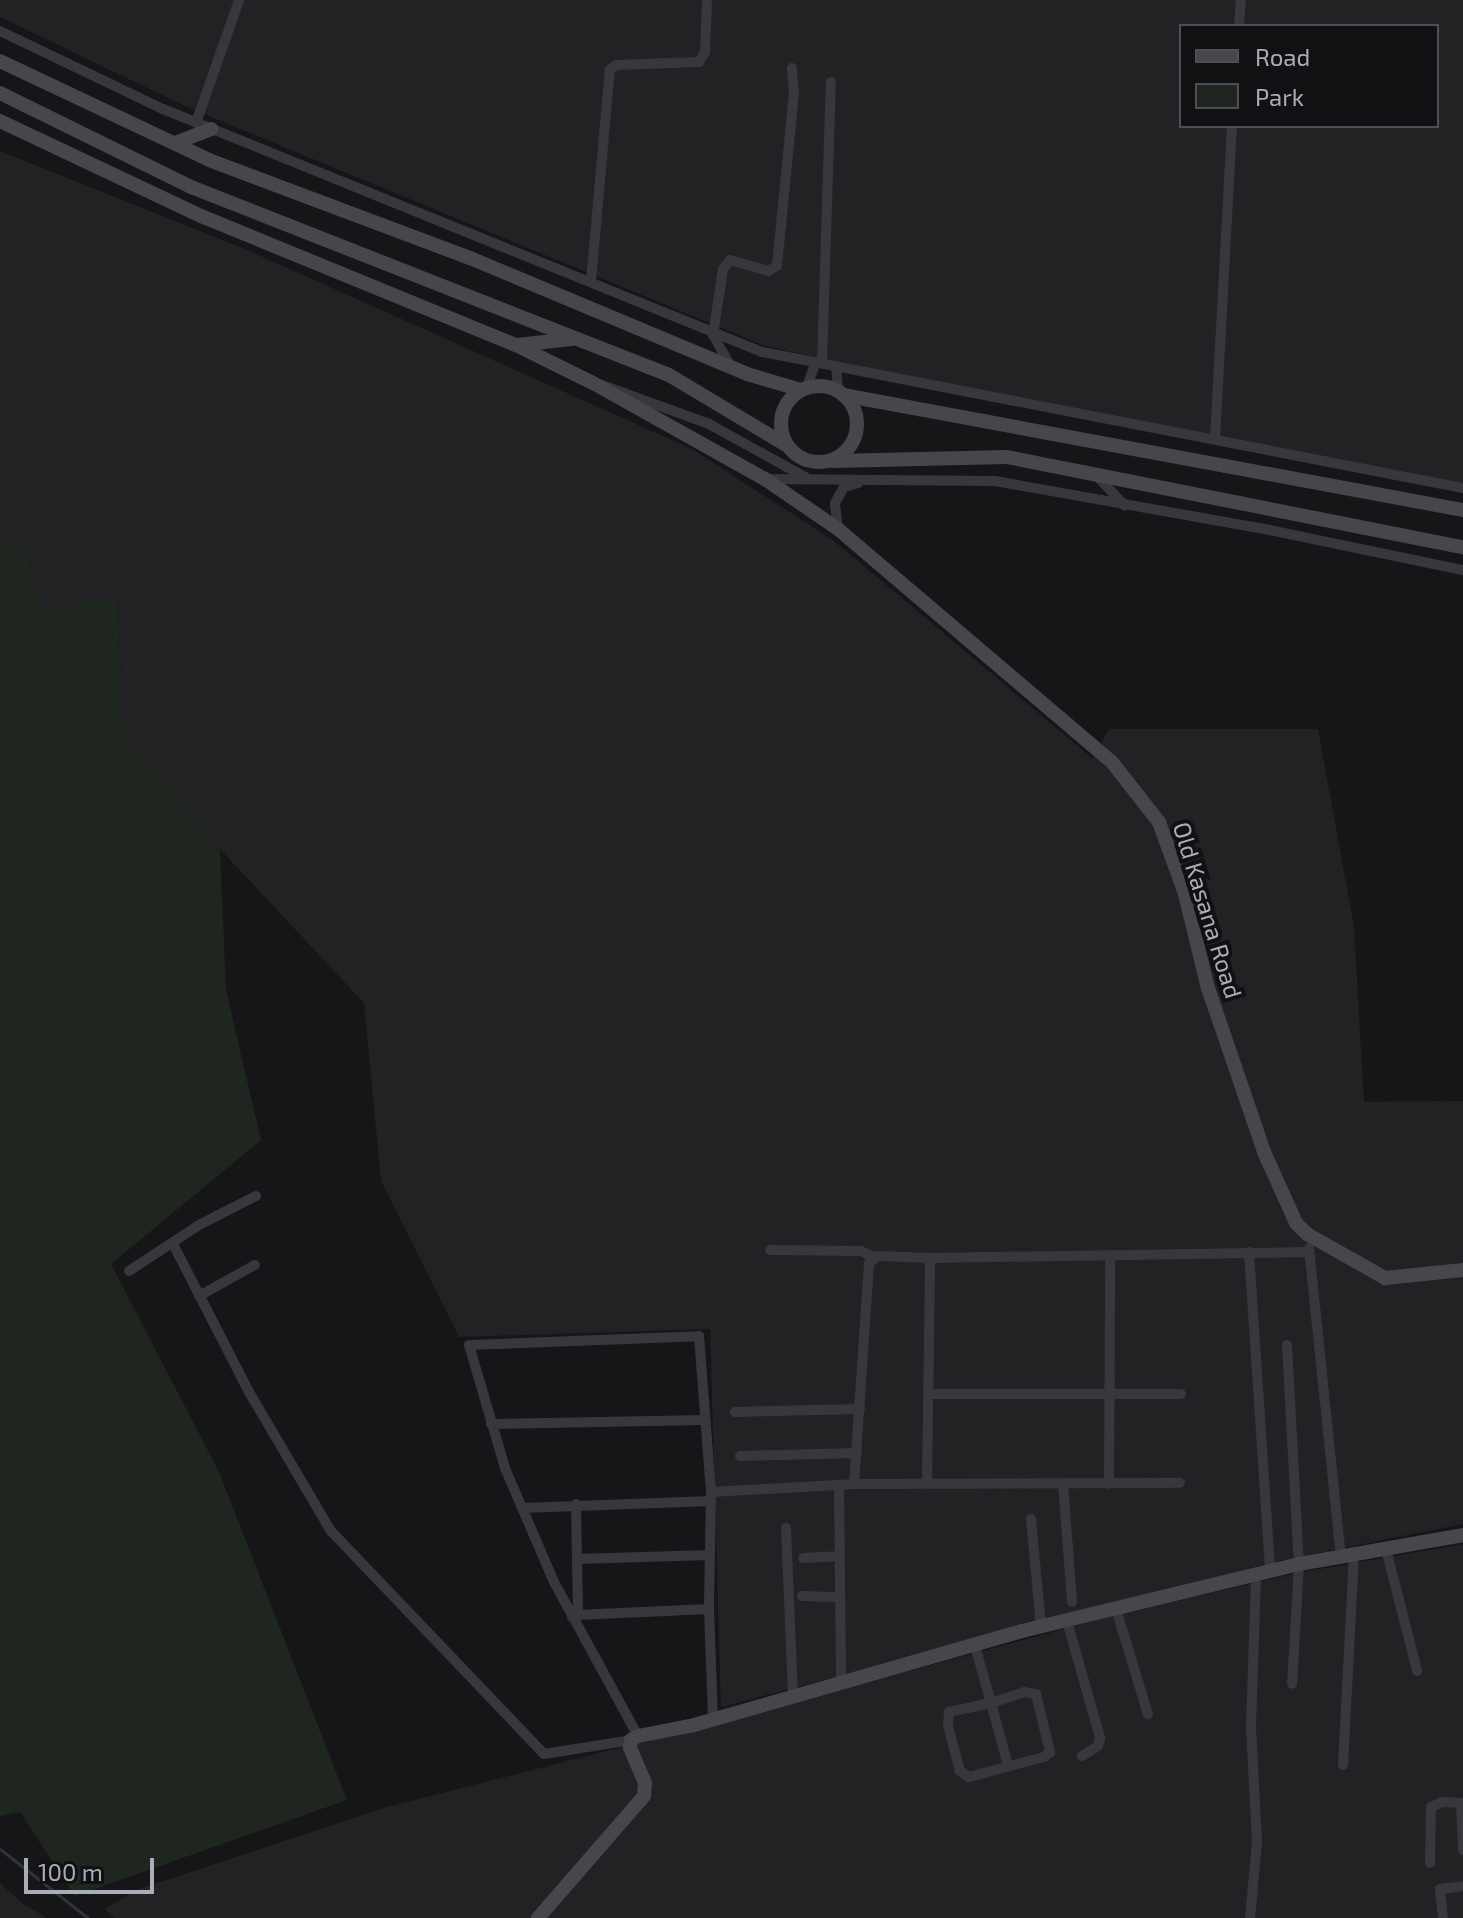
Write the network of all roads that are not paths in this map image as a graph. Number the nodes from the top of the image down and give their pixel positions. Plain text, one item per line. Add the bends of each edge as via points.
1 (239, 0) edge
2 (707, 0) edge
3 (1241, 0) edge
4 (1239, 24) edge
5 (0, 31) edge
6 (0, 61) edge
7 (792, 68) dead end
8 (831, 82) dead end
9 (0, 93) edge
10 (0, 121) edge
11 (196, 123) junction
12 (1232, 128) edge
13 (211, 129) junction
14 (175, 143) junction
15 (591, 281) junction
16 (713, 335) junction
17 (580, 339) junction
18 (516, 345) junction
19 (819, 363) junction
20 (836, 366) junction
21 (731, 367) junction
22 (593, 383) junction
23 (804, 390) junction
24 (840, 393) junction
25 (1215, 439) junction
26 (786, 445) junction
27 (833, 461) junction
28 (1096, 475) junction
29 (806, 478) junction
30 (765, 479) junction
31 (872, 480) junction
32 (1463, 488) edge
33 (1125, 506) junction
34 (1463, 510) edge
35 (838, 529) junction
36 (1463, 547) edge
37 (1463, 570) edge
38 (256, 1196) dead end
39 (1307, 1234) junction
40 (173, 1244) junction
41 (770, 1250) dead end
42 (1249, 1252) junction
43 (1309, 1252) junction
44 (874, 1257) junction
45 (1110, 1257) junction
46 (930, 1258) junction
47 (255, 1265) dead end
48 (1463, 1270) edge
49 (129, 1271) dead end
50 (199, 1296) junction
51 (1287, 1345) dead end
52 (928, 1394) junction
53 (1181, 1394) dead end
54 (1109, 1397) junction
55 (860, 1409) junction
56 (735, 1412) dead end
57 (704, 1420) junction
58 (491, 1424) junction
59 (857, 1453) junction
60 (740, 1456) dead end
61 (927, 1483) junction
62 (1180, 1483) dead end
63 (854, 1484) junction
64 (1063, 1484) junction
65 (1109, 1484) junction
66 (839, 1485) junction
67 (711, 1496) junction
68 (576, 1504) junction
69 (523, 1508) junction
70 (1031, 1519) dead end
71 (786, 1528) dead end
72 (1463, 1535) edge
73 (1386, 1549) junction
74 (710, 1555) junction
75 (1347, 1555) junction
76 (838, 1556) junction
77 (803, 1558) dead end
78 (577, 1559) junction
79 (1299, 1564) junction
80 (1263, 1573) junction
81 (802, 1596) dead end
82 (839, 1597) junction
83 (1072, 1602) dead end
84 (709, 1609) junction
85 (1116, 1609) junction
86 (575, 1616) junction
87 (1067, 1621) junction
88 (1041, 1627) junction
89 (975, 1646) junction
90 (1417, 1671) dead end
91 (841, 1683) junction
92 (1292, 1684) dead end
93 (793, 1696) junction
94 (991, 1703) junction
95 (1148, 1714) dead end
96 (713, 1720) junction
97 (634, 1738) junction
98 (1082, 1756) dead end
99 (1008, 1765) junction
100 (1343, 1765) dead end
101 (1462, 1803) edge
102 (1463, 1850) edge
103 (1430, 1863) dead end
104 (1463, 1886) edge
105 (538, 1918) edge
106 (1250, 1918) edge
107 (1443, 1918) edge

1 - 11 street
2 - 15 street via 705,52 699,62 616,65 610,70
3 - 4 street
5 - 11 street
6 - 14 main road
7 - 16 street via 777,266 768,271 743,261 726,263
8 - 19 street
9 - 17 main road via 191,187
10 - 18 main road, Old Kasana Road via 201,216
11 - 13 street
12 - 25 street
13 - 14 main road
13 - 15 street
14 - 21 main road
15 - 16 street
16 - 19 street
16 - 21 street
17 - 18 main road
17 - 26 main road via 669,375
18 - 22 main road, Old Kasana Road
19 - 20 street
19 - 23 street
20 - 24 street
20 - 25 street
21 - 23 main road
22 - 29 street via 709,424
22 - 30 main road, Old Kasana Road
23 - 24 main road via 822,386
23 - 26 main road via 789,400 782,415
24 - 27 main road via 855,411 857,429 851,446
24 - 34 main road
25 - 32 street
26 - 27 main road via 813,463
27 - 28 main road via 1007,457
28 - 33 street
28 - 36 main road
29 - 30 street
29 - 31 street
30 - 35 main road, Old Kasana Road
31 - 33 street via 995,481
31 - 35 street via 841,490 834,513
33 - 37 street
35 - 39 main road, Old Kasana Road via 1111,761 1159,822 1264,1152 1284,1202
38 - 40 street
39 - 43 street
39 - 48 main road, Old Kasana Road via 1385,1278
40 - 49 street
40 - 50 street
41 - 44 street via 856,1251
42 - 43 street
42 - 45 street
42 - 80 street
43 - 75 street
44 - 46 street
44 - 55 street via 869,1267
45 - 46 street
45 - 54 street
46 - 52 street
47 - 50 street
50 - 97 street via 326,1525 544,1754
51 - 79 street
52 - 54 street
52 - 61 street
53 - 54 street
54 - 65 street
55 - 56 street
55 - 59 street
57 - 58 street
57 - 58 street via 699,1336 469,1345
57 - 67 street
58 - 69 street
59 - 60 street
59 - 63 street
61 - 63 street
61 - 64 street
62 - 65 street
63 - 66 street
64 - 65 street
64 - 83 street
66 - 67 street
66 - 76 street
67 - 68 street
67 - 74 street
68 - 69 street
68 - 78 street
69 - 86 street
70 - 88 street
71 - 93 street
72 - 73 main road
73 - 75 main road
73 - 90 street
74 - 78 street
74 - 84 street
75 - 79 main road
75 - 100 street
76 - 77 street
76 - 82 street
78 - 86 street
79 - 80 main road
79 - 92 street
80 - 85 main road
80 - 106 street via 1251,1754 1257,1842
81 - 82 street
82 - 91 street
84 - 86 street
84 - 96 street
85 - 87 main road
85 - 95 street
86 - 97 street
87 - 88 main road
87 - 98 street via 1100,1738 1098,1746
88 - 89 main road
89 - 91 main road
89 - 94 street
91 - 93 main road
93 - 96 main road
94 - 99 street
94 - 99 street via 1029,1691 1038,1698 1050,1752
94 - 99 street via 949,1712 960,1771 969,1777
96 - 97 main road
97 - 105 main road via 630,1747 645,1783 644,1796
101 - 102 street
101 - 103 street via 1431,1807
104 - 107 street via 1440,1889

